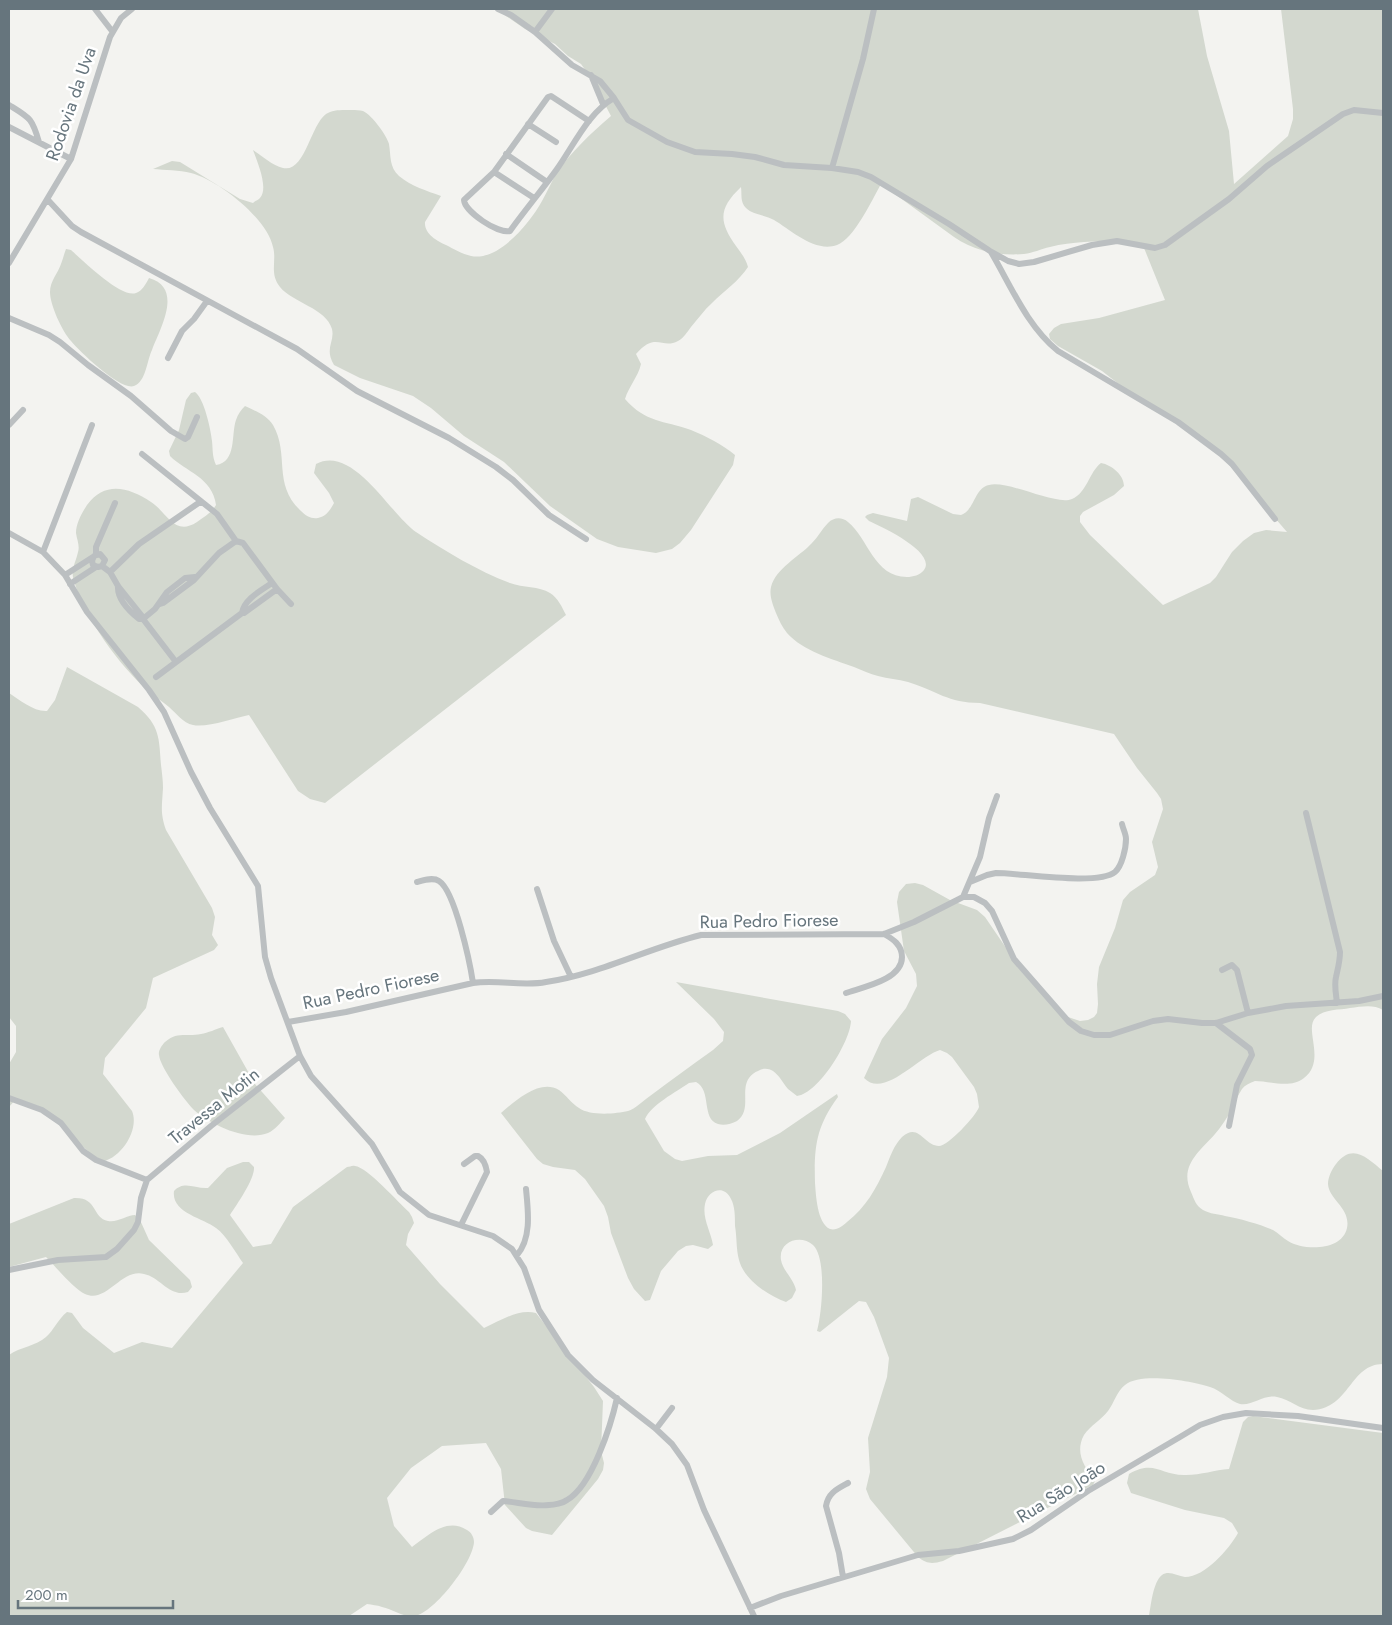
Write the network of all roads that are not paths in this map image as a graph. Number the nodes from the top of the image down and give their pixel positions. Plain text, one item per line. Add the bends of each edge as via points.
1 (95, 9) edge
2 (132, 9) edge
3 (498, 9) edge
4 (552, 9) edge
5 (874, 9) edge
6 (112, 31) junction
7 (535, 32) junction
8 (591, 74) junction
9 (614, 98) junction
10 (603, 104) junction
11 (9, 105) edge
12 (1383, 112) edge
13 (589, 121) junction
14 (528, 124) junction
15 (9, 127) edge
16 (39, 142) junction
17 (556, 142) dead end
18 (506, 154) junction
19 (71, 159) junction
20 (832, 168) junction
21 (494, 172) junction
22 (547, 182) junction
23 (534, 198) junction
24 (48, 200) junction
25 (990, 251) junction
26 (9, 262) edge
27 (207, 301) junction
28 (9, 318) edge
29 (168, 358) dead end
30 (23, 410) dead end
31 (197, 416) dead end
32 (9, 425) edge
33 (92, 425) dead end
34 (142, 454) dead end
35 (200, 502) junction
36 (114, 503) dead end
37 (1275, 518) dead end
38 (9, 533) edge
39 (586, 539) dead end
40 (236, 541) junction
41 (44, 552) junction
42 (94, 556) junction
43 (99, 566) junction
44 (75, 568) junction
45 (110, 572) junction
46 (65, 575) junction
47 (82, 576) junction
48 (272, 583) junction
49 (70, 584) junction
50 (276, 589) junction
51 (291, 604) dead end
52 (242, 613) junction
53 (143, 619) junction
54 (176, 662) junction
55 (156, 677) dead end
56 (997, 796) dead end
57 (1306, 813) dead end
58 (1122, 824) dead end
59 (417, 882) dead end
60 (970, 882) junction
61 (537, 889) dead end
62 (963, 897) junction
63 (884, 934) junction
64 (1222, 970) dead end
65 (571, 977) junction
66 (473, 983) junction
67 (846, 993) dead end
68 (1383, 996) edge
69 (1337, 1003) junction
70 (1248, 1013) junction
71 (288, 1022) junction
72 (1216, 1023) junction
73 (300, 1056) junction
74 (9, 1098) edge
75 (1229, 1126) dead end
76 (464, 1164) dead end
77 (146, 1180) junction
78 (526, 1189) dead end
79 (461, 1225) junction
80 (517, 1255) junction
81 (9, 1270) edge
82 (617, 1398) junction
83 (672, 1408) dead end
84 (656, 1428) junction
85 (1383, 1428) edge
86 (848, 1483) dead end
87 (490, 1512) dead end
88 (843, 1578) junction
89 (750, 1608) junction
90 (754, 1616) edge

1 - 6 street
2 - 6 street, Rodovia da Uva via 120,18
3 - 7 street
4 - 7 street
5 - 20 street
6 - 19 street, Rodovia da Uva
7 - 8 street via 572,65
8 - 9 street
8 - 10 street
9 - 10 street
9 - 20 street via 628,120 638,127 695,152 732,154 784,165
10 - 13 street
11 - 16 street via 30,118
12 - 25 street via 1354,110 1344,114 1267,166 1229,199 1165,245 1155,248 1117,241 1019,264
13 - 14 street via 548,96
13 - 22 street
14 - 17 street
14 - 18 street
15 - 16 street
16 - 19 street
18 - 21 street
18 - 22 street
19 - 24 street, Rodovia da Uva
20 - 25 street via 872,177
21 - 23 street
21 - 23 street via 464,200 470,211 485,222 510,231
22 - 23 street
24 - 26 street, Rodovia da Uva
24 - 27 street via 81,232
25 - 37 street via 1046,341 1178,422 1221,454
27 - 29 street via 182,331
27 - 39 street via 297,349 358,392 496,467 549,514
28 - 31 street via 60,342 182,439 188,437
30 - 32 street
33 - 41 street
34 - 35 street
35 - 40 street via 217,514
35 - 45 street via 139,544
36 - 42 street
38 - 41 street
40 - 48 street via 243,543
40 - 53 street
41 - 46 street
42 - 43 street via 92,563
42 - 43 street via 100,554 104,558
42 - 44 street
43 - 45 street
43 - 47 street
44 - 46 street
44 - 47 street
45 - 53 street via 126,606
46 - 49 street
47 - 49 street
48 - 50 street
48 - 52 street via 248,601
49 - 71 street via 87,612 164,712 202,792 258,886 265,957
50 - 51 street
50 - 52 street
52 - 54 street
53 - 54 street
54 - 55 street
56 - 60 street
57 - 69 street via 1340,952 1335,986
58 - 60 street via 1126,839 1120,865 1115,872 1104,876 1070,878 996,873
59 - 66 street via 435,879 441,882 449,895 470,960
60 - 62 street
61 - 65 street via 554,941
62 - 63 street, Rua Pedro Fiorese
62 - 72 street via 974,897 985,903 992,911 1014,959 1069,1022 1081,1031 1110,1035 1168,1019
63 - 65 street, Rua Pedro Fiorese via 701,935
63 - 67 street via 899,945 902,963 898,971
64 - 70 street via 1232,964 1238,970
65 - 66 street, Rua Pedro Fiorese via 532,984 490,980
66 - 71 street, Rua Pedro Fiorese
68 - 69 street
69 - 70 street via 1286,1006
70 - 72 street
71 - 73 street
72 - 75 street via 1250,1049 1252,1055 1237,1085
73 - 77 street, Travessa Motin
73 - 79 street via 311,1076 372,1144 400,1192 429,1215
74 - 77 street via 42,1110 61,1123 83,1151 96,1160
76 - 79 street via 478,1156 487,1172
77 - 81 street via 134,1230 106,1257 58,1260
78 - 80 street via 525,1242
79 - 80 street via 493,1236
80 - 82 street via 550,1330 579,1367
82 - 84 street
82 - 87 street via 594,1465 586,1482 575,1494 567,1501 548,1506 503,1502
83 - 84 street
84 - 89 street via 687,1466
85 - 88 street, Rua São João via 1298,1416 1246,1413 1223,1417 1180,1436 1012,1539 959,1551 918,1555
86 - 88 street via 827,1498 826,1506
88 - 89 street, Rua São João
89 - 90 street

